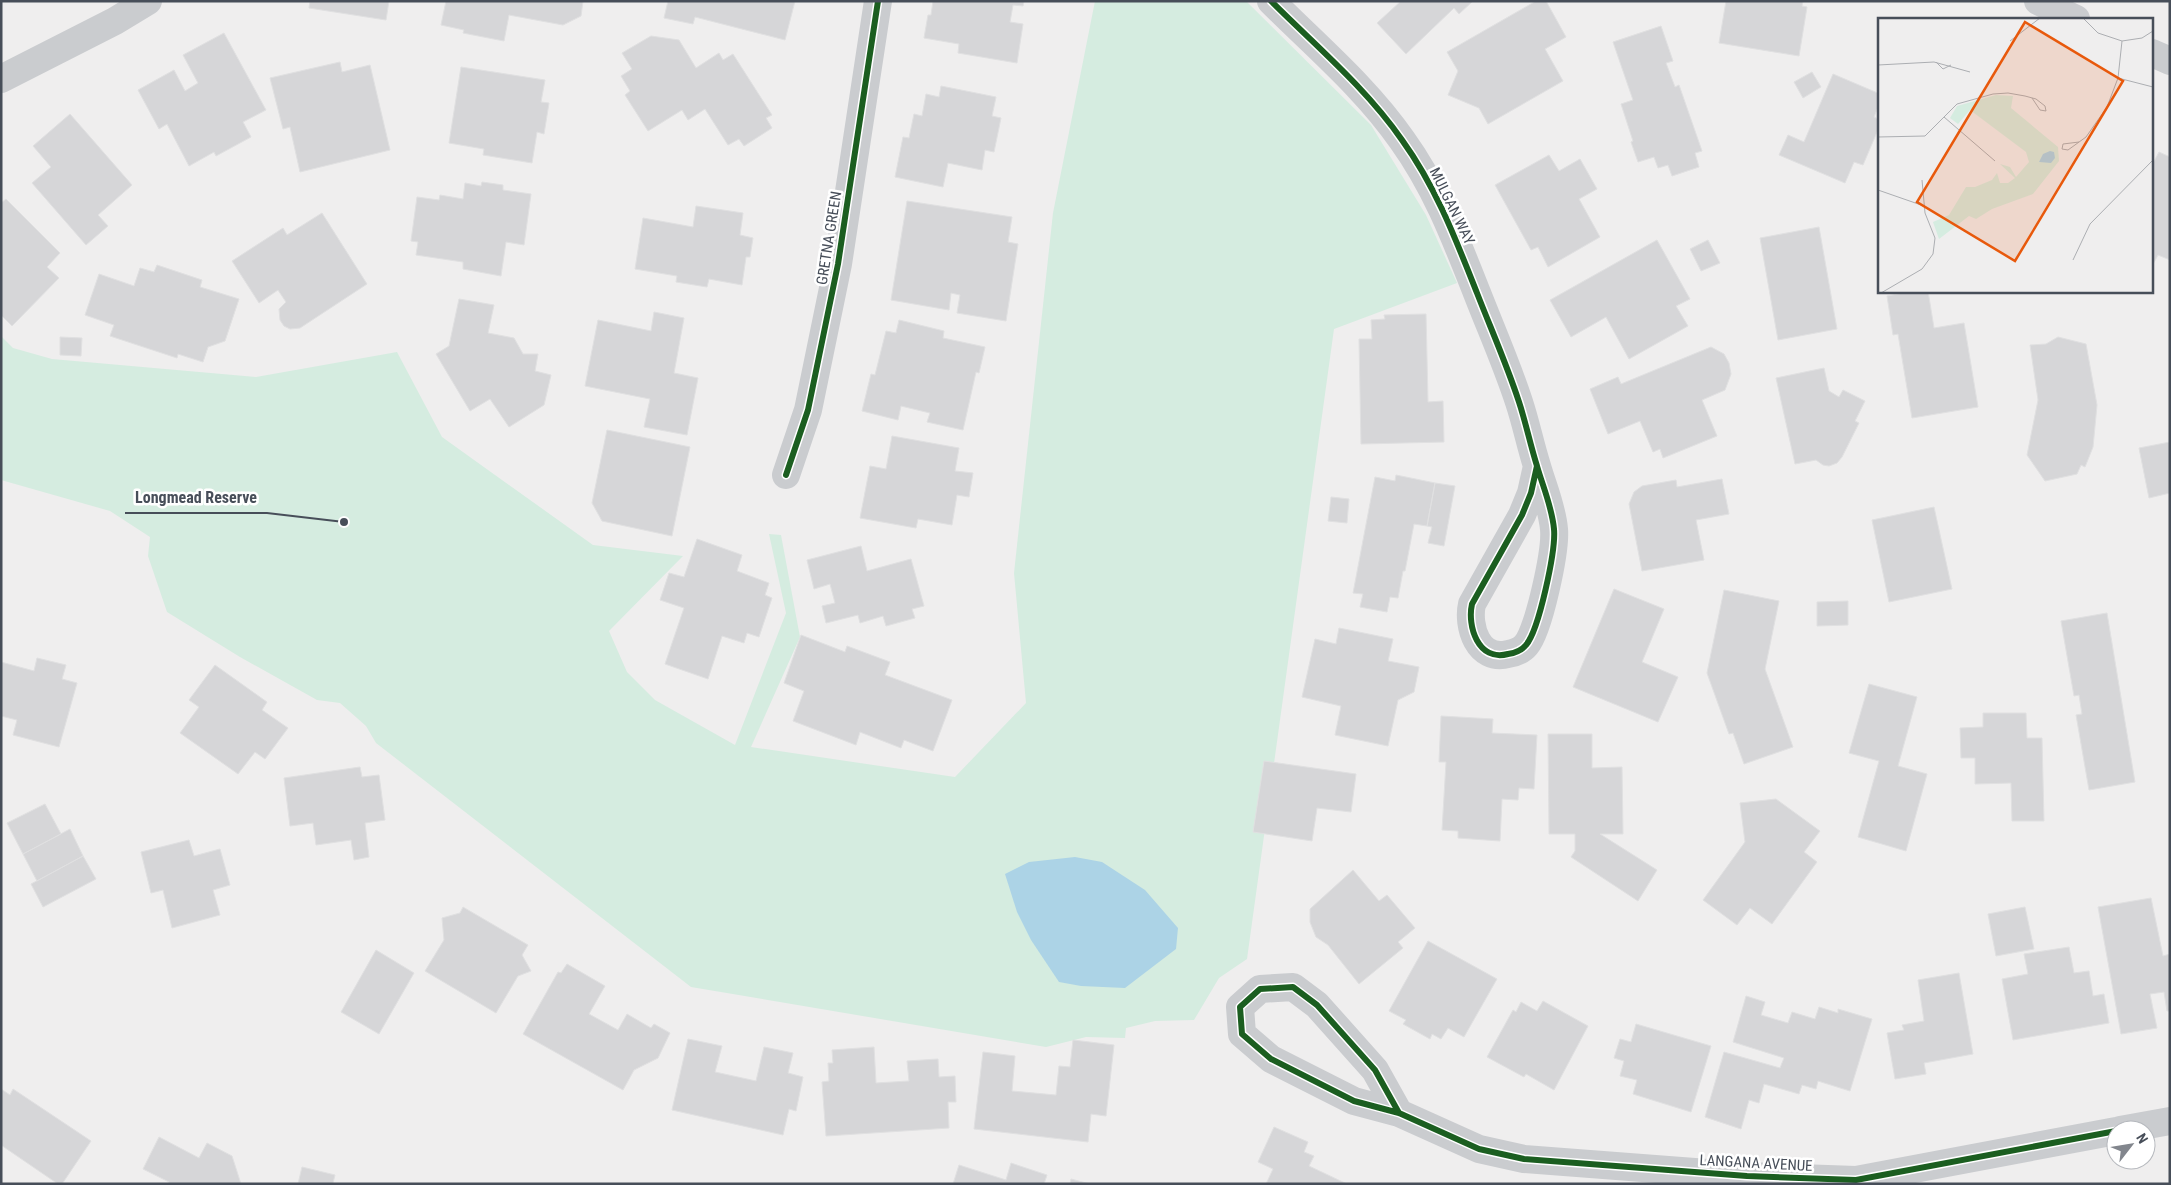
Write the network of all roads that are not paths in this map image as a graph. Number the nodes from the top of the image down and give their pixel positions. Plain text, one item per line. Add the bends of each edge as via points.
1 (148, 1) edge
2 (878, 1) edge
3 (1271, 1) edge
4 (2038, 1) edge
5 (2074, 18) edge
6 (2154, 54) edge
7 (2170, 61) edge
8 (1, 79) edge
9 (1537, 466) junction
10 (786, 474) dead end
11 (1399, 1113) junction
12 (2170, 1121) edge
13 (2156, 1124) edge
14 (2106, 1133) edge

1 - 8 street
2 - 10 street, GRETNA GREEN via 838,264 808,410
3 - 9 street, MULGAN WAY via 1366,96 1402,140 1431,185 1452,229 1518,399
4 - 5 street
6 - 7 street
9 - 9 street, MULGAN WAY via 1551,507 1554,549 1531,637 1525,647 1495,655 1475,640 1469,616 1472,604 1522,515
11 - 11 street, LANGANA AVENUE via 1354,1102 1271,1059 1242,1034 1240,1007 1260,989 1292,987 1317,1005 1375,1070
11 - 14 street, LANGANA AVENUE via 1479,1150 1524,1159 1747,1176 1856,1180
12 - 13 street

